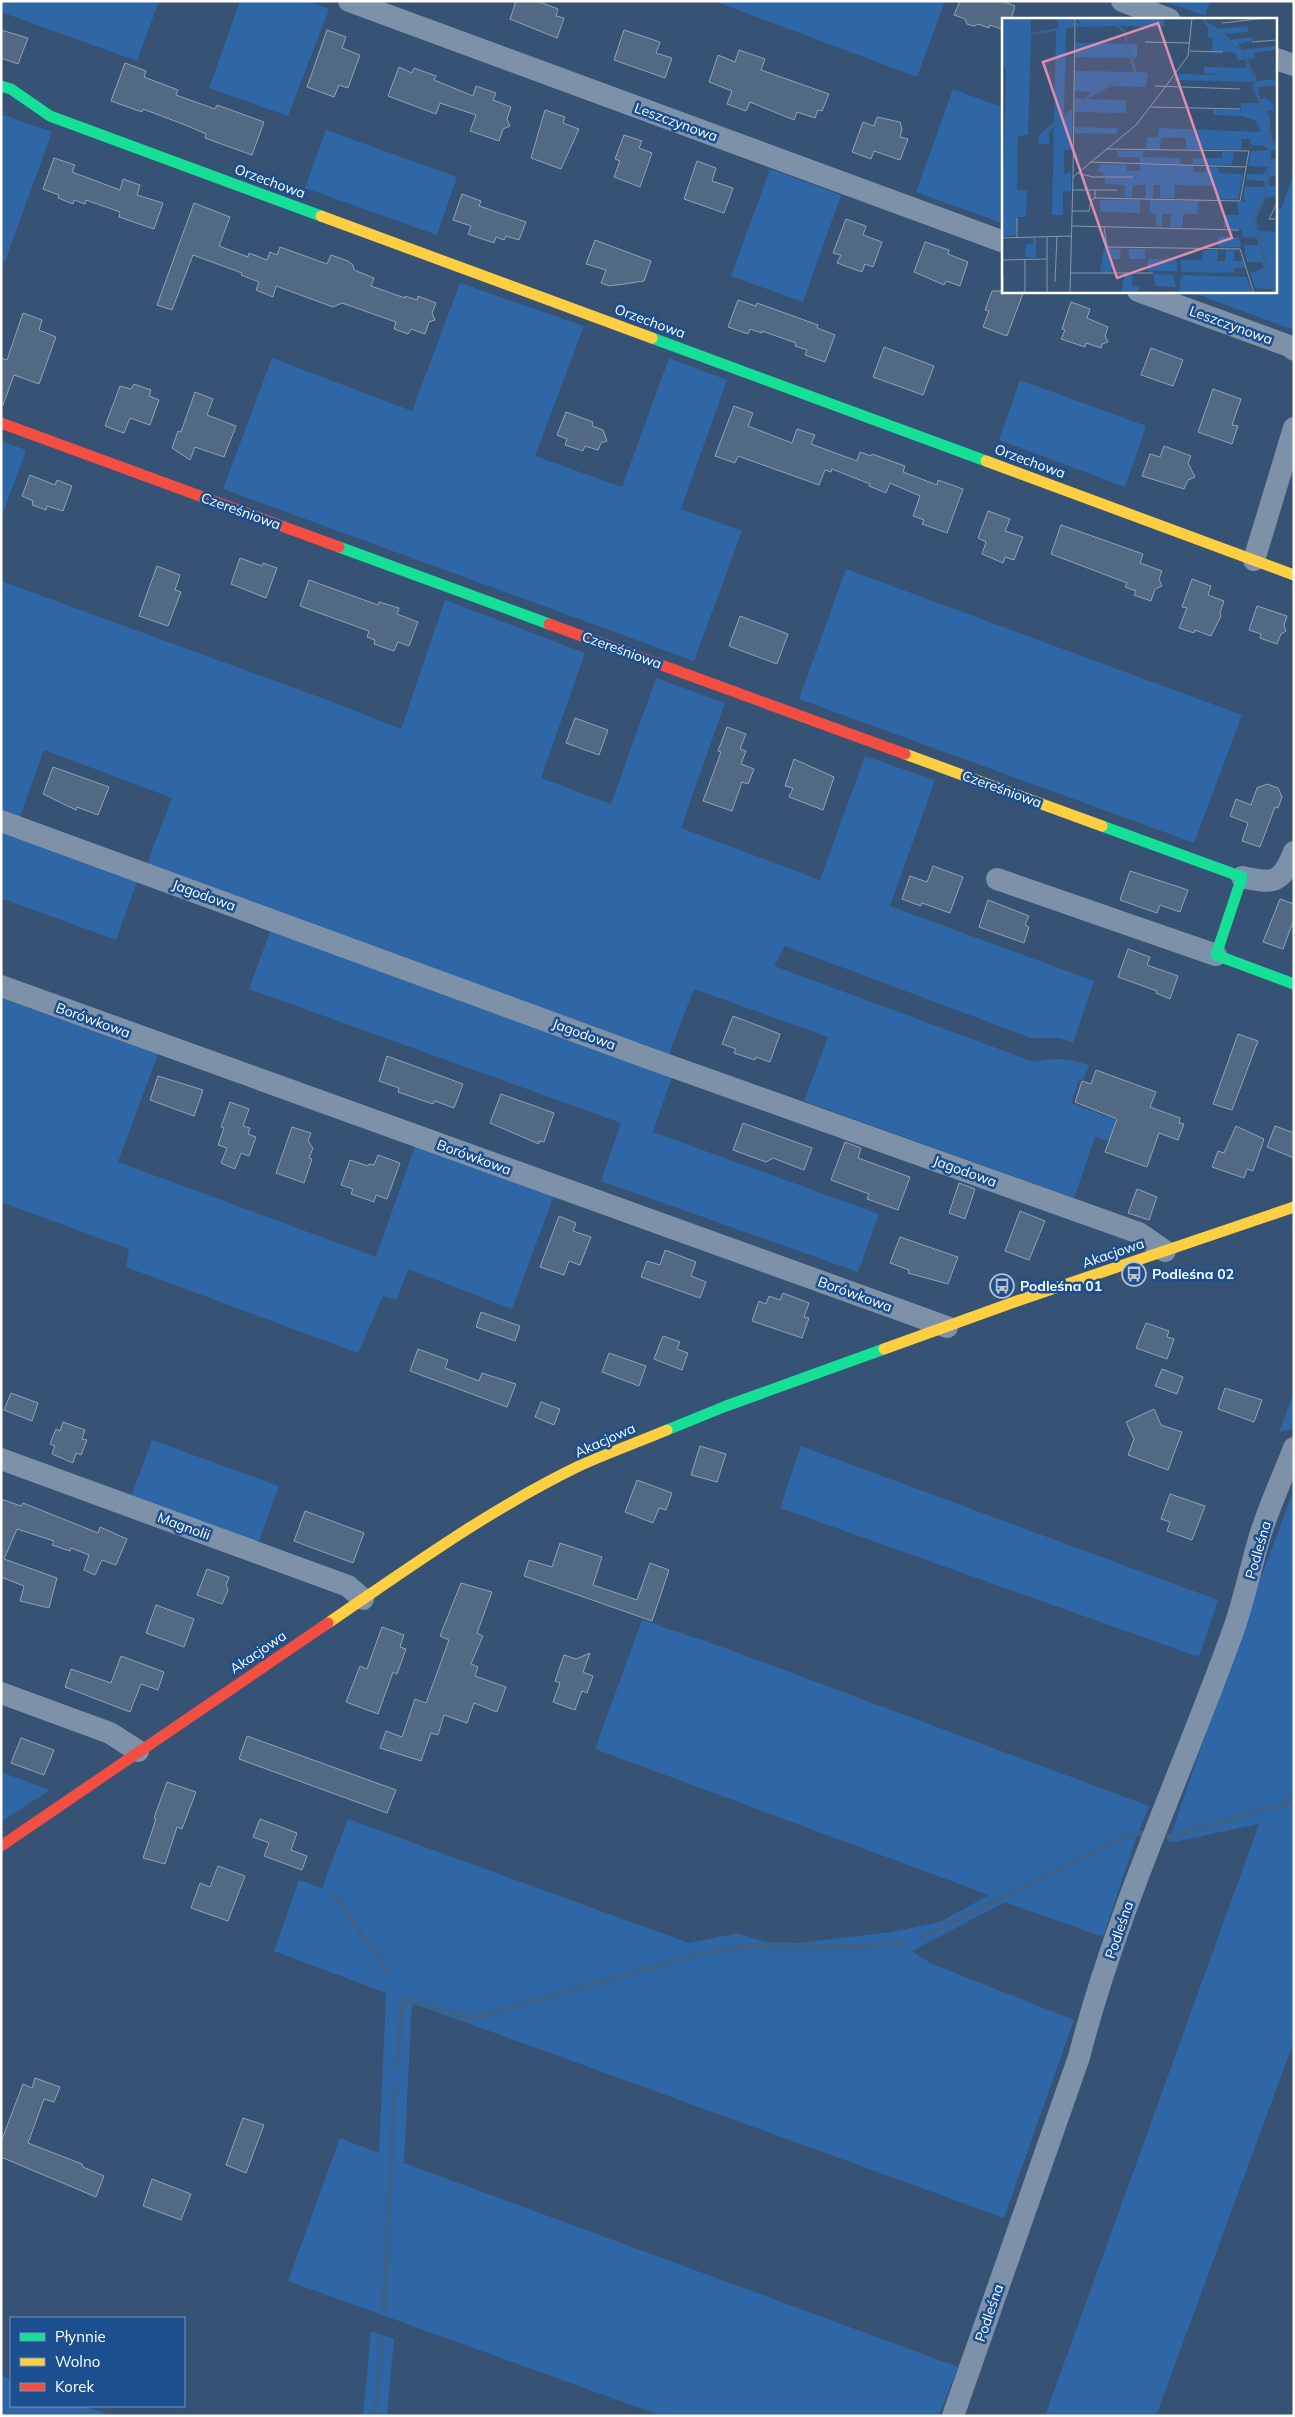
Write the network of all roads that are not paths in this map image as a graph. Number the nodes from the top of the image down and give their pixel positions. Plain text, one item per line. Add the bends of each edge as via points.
1 (349, 1) edge
2 (1122, 1) edge
3 (1166, 18) edge
4 (1278, 60) edge
5 (1294, 65) edge
6 (1, 86) edge
7 (1002, 241) edge
8 (1141, 292) edge
9 (1294, 350) edge
10 (1, 423) edge
11 (1294, 428) edge
12 (1254, 560) junction
13 (1294, 575) edge
14 (1, 821) edge
15 (1294, 852) edge
16 (1242, 877) junction
17 (997, 878) dead end
18 (1216, 955) junction
19 (1294, 984) edge
20 (1, 986) edge
21 (1294, 1207) edge
22 (1165, 1251) junction
23 (947, 1327) junction
24 (1294, 1448) edge
25 (1, 1460) edge
26 (363, 1598) junction
27 (1, 1693) edge
28 (138, 1751) junction
29 (1, 1846) edge
30 (953, 2416) edge

1 - 7 street, Leszczynowa
2 - 3 street
4 - 5 street
6 - 12 street, Orzechowa via 11,89 50,116
8 - 9 street, Leszczynowa
10 - 16 street, Czereśniowa
11 - 12 street
12 - 13 street, Orzechowa
14 - 22 street, Jagodowa via 639,1055 1139,1233
15 - 16 street, Czereśniowa via 1286,872 1275,879 1265,882
16 - 18 street
17 - 18 street
18 - 19 street
20 - 23 street, Borówkowa
21 - 22 street, Akacjowa
22 - 23 street, Akacjowa
23 - 26 street, Akacjowa via 726,1406 580,1466 435,1550
24 - 30 street, Podleśna via 1260,1536 1232,1634 1141,1866 1092,2006 1079,2057
25 - 26 street, Magnolii via 348,1586
26 - 28 street, Akacjowa
27 - 28 street via 110,1733
28 - 29 street, Akacjowa

